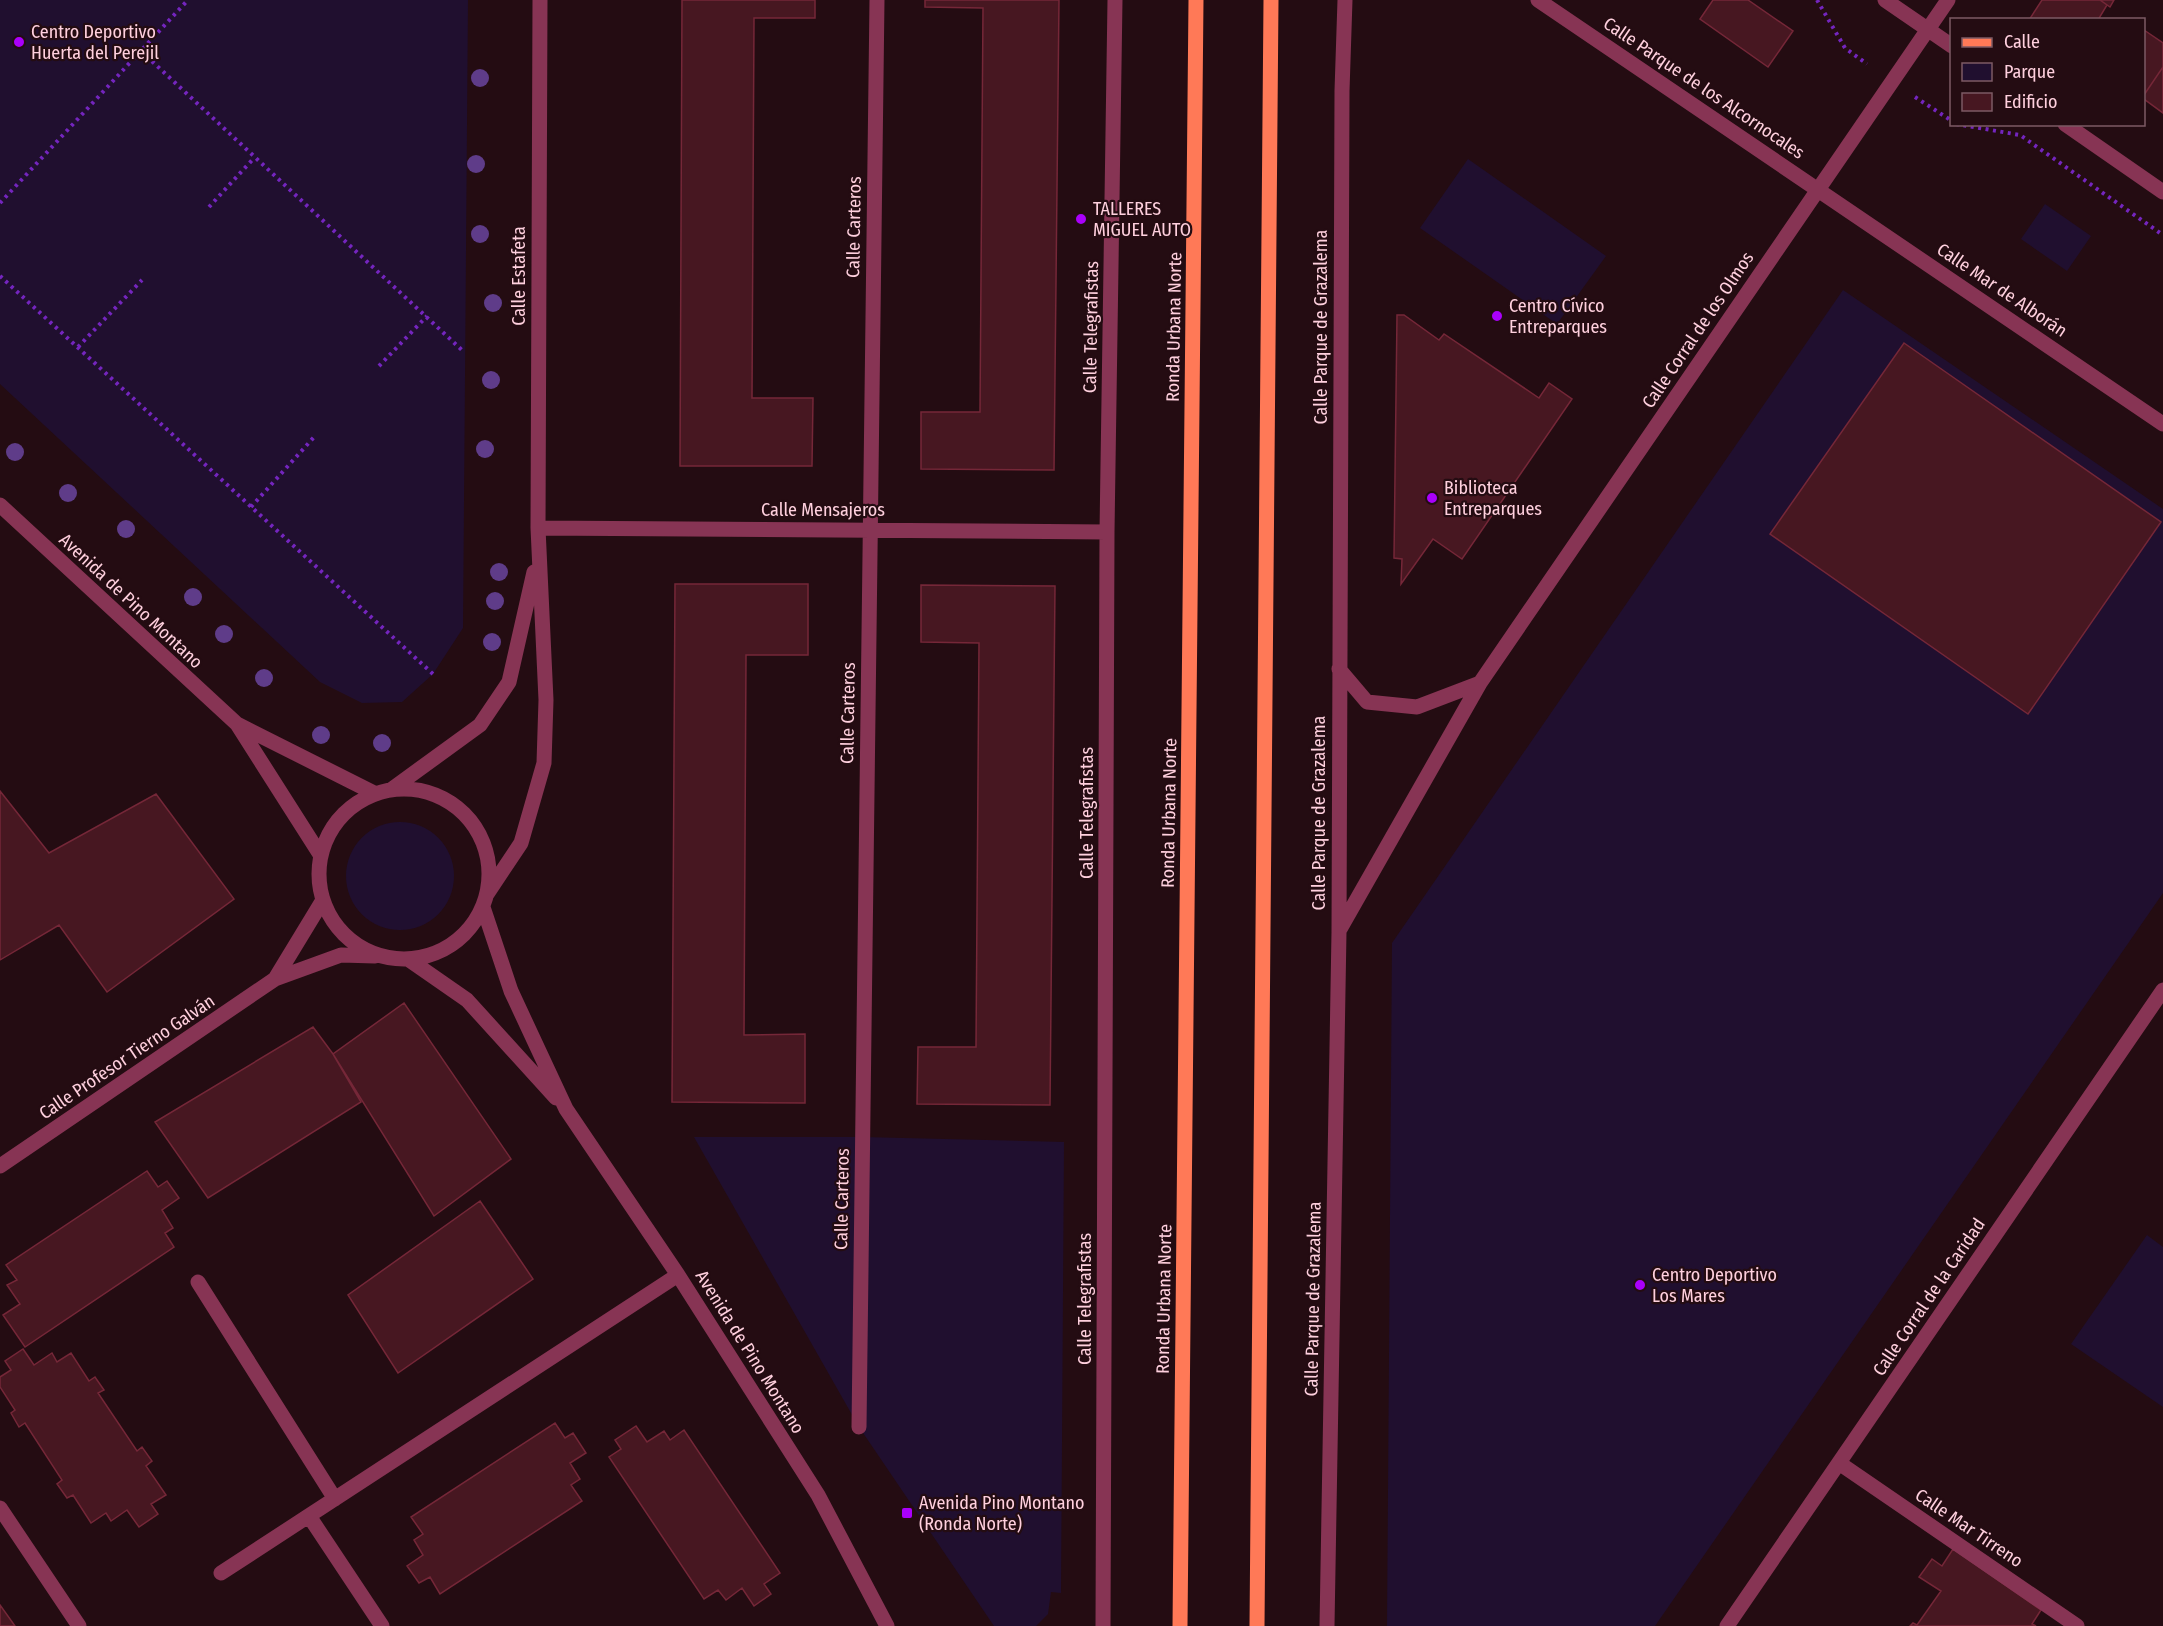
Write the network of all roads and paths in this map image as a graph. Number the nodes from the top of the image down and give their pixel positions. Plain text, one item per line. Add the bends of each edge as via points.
1 (188, 0) edge
2 (540, 0) edge
3 (877, 0) edge
4 (1115, 0) edge
5 (1196, 0) edge
6 (1270, 0) edge
7 (1345, 0) edge
8 (1538, 0) edge
9 (1885, 0) edge
10 (1948, 0) edge
11 (1928, 30) junction
12 (1950, 45) edge
13 (141, 51) junction
14 (1968, 126) edge
15 (2068, 126) edge
16 (254, 158) junction
17 (1819, 188) junction
18 (2163, 192) edge
19 (0, 203) edge
20 (209, 207) dead end
21 (2163, 235) edge
22 (0, 276) edge
23 (141, 280) dead end
24 (427, 316) junction
25 (78, 347) junction
26 (464, 352) dead end
27 (379, 366) dead end
28 (2163, 424) edge
29 (315, 436) dead end
30 (0, 505) edge
31 (251, 507) junction
32 (538, 528) junction
33 (870, 530) junction
34 (1107, 532) junction
35 (538, 552) junction
36 (1339, 669) junction
37 (433, 674) dead end
38 (1480, 683) junction
39 (237, 724) junction
40 (383, 792) junction
41 (321, 856) junction
42 (323, 900) junction
43 (485, 900) junction
44 (1338, 932) junction
45 (384, 957) junction
46 (408, 960) junction
47 (275, 980) junction
48 (2163, 990) edge
49 (2157, 1012) edge
50 (566, 1109) junction
51 (0, 1166) edge
52 (678, 1275) junction
53 (198, 1282) dead end
54 (859, 1427) dead end
55 (1839, 1463) junction
56 (335, 1499) junction
57 (0, 1508) edge
58 (309, 1516) junction
59 (221, 1573) dead end
60 (79, 1626) edge
61 (382, 1626) edge
62 (887, 1626) edge
63 (1103, 1626) edge
64 (1180, 1626) edge
65 (1257, 1626) edge
66 (1327, 1626) edge
67 (1727, 1626) edge
68 (2077, 1626) edge

1 - 13 path
2 - 32 street, Calle Estafeta
3 - 33 street, Calle Carteros
4 - 34 street, Calle Telegrafistas
5 - 64 main road, Ronda Urbana Norte
6 - 65 main road
7 - 36 street, Calle Parque de Grazalema
8 - 17 street, Calle Parque de los Alcornocales
9 - 11 street
10 - 11 street, Calle Corral de los Olmos
11 - 12 street
11 - 17 street, Calle Corral de los Olmos
13 - 16 path
13 - 19 path
14 - 21 path via 2020,135
15 - 18 street
16 - 20 path
16 - 24 path
17 - 28 street, Calle Mar de Alborán
17 - 38 street, Calle Corral de los Olmos
22 - 25 path
23 - 25 path
24 - 26 path
24 - 27 path
25 - 31 path
29 - 31 path
30 - 39 street, Avenida de Pino Montano
31 - 37 path
32 - 33 street, Calle Mensajeros
32 - 35 street, Calle Estafeta
33 - 34 street, Calle Mensajeros
33 - 54 street, Calle Carteros
34 - 63 street, Calle Telegrafistas
35 - 40 street, Calle Estafeta via 509,682 480,726
35 - 43 street, Calle Estafeta via 546,700 544,763 521,843
36 - 38 street via 1367,702 1417,707
36 - 44 street, Calle Parque de Grazalema
38 - 44 street, Calle Corral de los Olmos
39 - 40 street, Avenida de Pino Montano
39 - 41 street, Avenida de Pino Montano
40 - 41 street via 360,801 335,824
40 - 43 street via 407,789 440,796 466,816 477,829 489,860
41 - 42 street
42 - 45 street via 346,936 363,950
42 - 47 street, Calle Profesor Tierno Galván
43 - 46 street via 471,927 453,944
43 - 50 street, Avenida de Pino Montano via 511,991
44 - 66 street, Calle Parque de Grazalema
45 - 46 street
45 - 47 street, Calle Profesor Tierno Galván via 341,955
46 - 50 street, Avenida de Pino Montano via 467,1000
47 - 51 street, Calle Profesor Tierno Galván
48 - 49 street, Calle Corral de la Caridad
49 - 55 street, Calle Corral de la Caridad
50 - 52 street, Avenida de Pino Montano
52 - 56 street
52 - 62 street, Avenida de Pino Montano via 818,1495
53 - 56 street
55 - 67 street, Calle Corral de la Caridad
55 - 68 street, Calle Mar Tirreno
56 - 58 street
57 - 60 street
58 - 59 street
58 - 61 street

